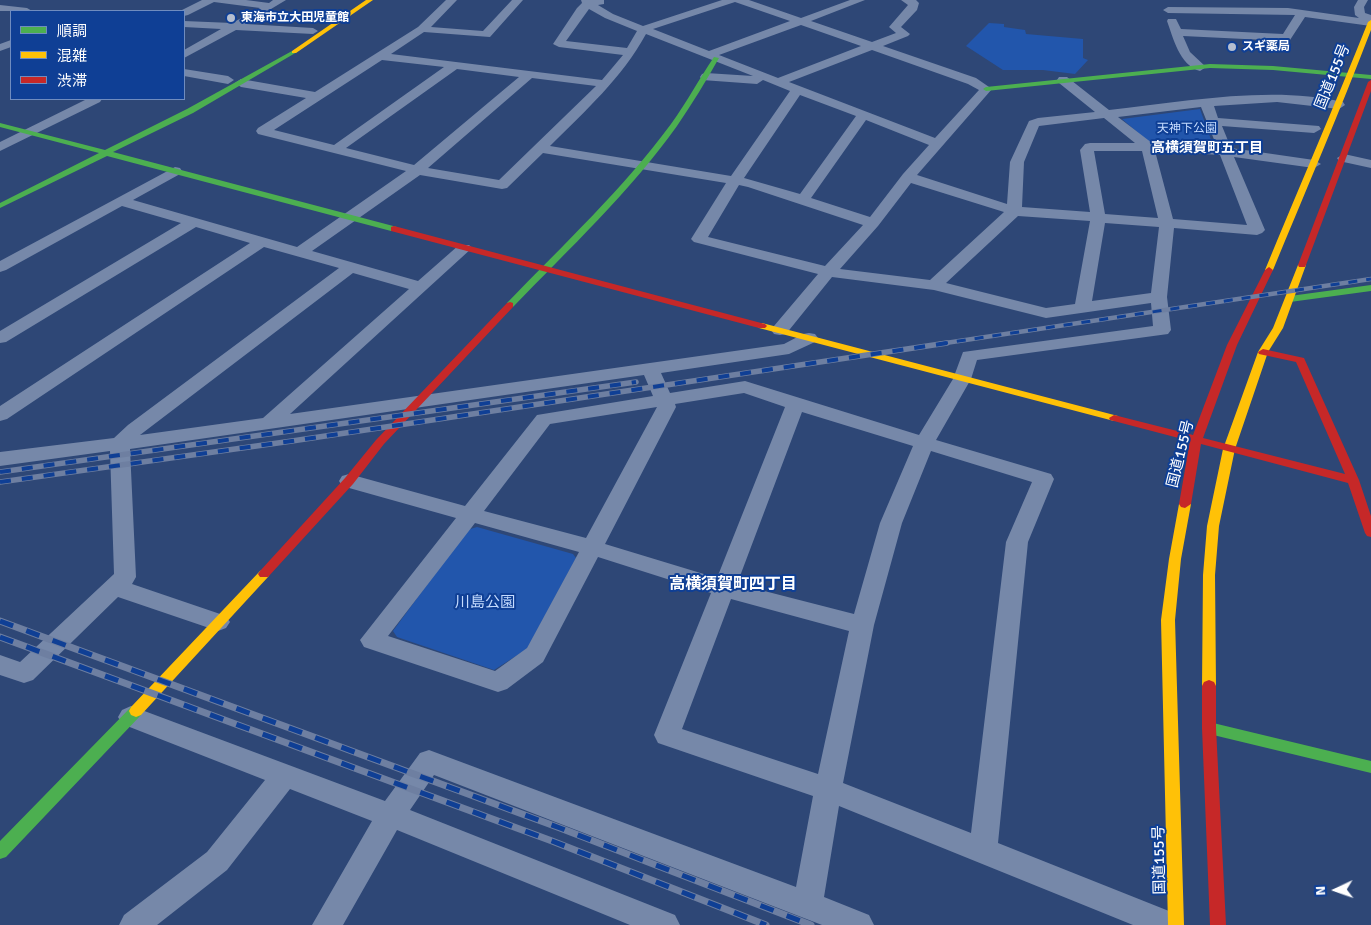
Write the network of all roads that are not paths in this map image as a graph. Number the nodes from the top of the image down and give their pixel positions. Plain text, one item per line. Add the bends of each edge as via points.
1 (210, 0) edge
2 (218, 0) edge
3 (358, 0) edge
4 (370, 0) edge
5 (452, 0) edge
6 (518, 0) edge
7 (606, 0) edge
8 (732, 0) edge
9 (739, 0) edge
10 (860, 0) edge
11 (906, 0) edge
12 (1363, 0) edge
13 (587, 2) edge
14 (276, 3) edge
15 (1167, 5) edge
16 (1265, 5) edge
17 (185, 12) edge
18 (1302, 13) junction
19 (800, 21) junction
20 (1371, 21) edge
21 (185, 24) edge
22 (234, 27) junction
23 (422, 29) junction
24 (644, 29) junction
25 (313, 31) junction
26 (1175, 32) junction
27 (873, 46) junction
28 (631, 52) junction
29 (185, 54) edge
30 (380, 56) junction
31 (712, 56) junction
32 (454, 66) junction
33 (1200, 67) junction
34 (185, 72) edge
35 (529, 75) junction
36 (1350, 76) junction
37 (706, 77) junction
38 (1371, 78) edge
39 (228, 80) junction
40 (764, 80) dead end
41 (1063, 80) junction
42 (778, 82) junction
43 (1371, 82) edge
44 (241, 83) junction
45 (605, 84) junction
46 (986, 89) junction
47 (796, 90) junction
48 (317, 96) junction
49 (94, 100) edge
50 (1206, 104) junction
51 (1339, 105) junction
52 (1107, 114) junction
53 (863, 115) junction
54 (1213, 121) junction
55 (0, 125) edge
56 (1314, 129) dead end
57 (28, 133) junction
58 (938, 144) junction
59 (1147, 146) junction
60 (0, 147) edge
61 (539, 148) junction
62 (89, 149) junction
63 (336, 150) junction
64 (105, 153) junction
65 (1227, 153) junction
66 (1344, 158) junction
67 (1314, 164) junction
68 (1371, 164) edge
69 (642, 165) junction
70 (176, 170) junction
71 (417, 170) junction
72 (908, 177) junction
73 (735, 180) junction
74 (0, 194) edge
75 (803, 200) junction
76 (120, 201) junction
77 (0, 206) edge
78 (1014, 211) junction
79 (350, 217) junction
80 (1098, 217) junction
81 (194, 222) junction
82 (873, 223) junction
83 (1167, 223) junction
84 (263, 241) junction
85 (464, 248) junction
86 (300, 252) junction
87 (352, 266) junction
88 (0, 268) edge
89 (544, 270) junction
90 (828, 272) junction
91 (934, 284) junction
92 (421, 287) junction
93 (1371, 288) edge
94 (1159, 297) junction
95 (1290, 299) junction
96 (1083, 308) junction
97 (780, 330) junction
98 (0, 338) edge
99 (809, 338) junction
100 (1263, 352) junction
101 (650, 368) junction
102 (962, 379) junction
103 (664, 400) junction
104 (421, 401) junction
105 (796, 404) junction
106 (0, 415) edge
107 (269, 423) junction
108 (1196, 441) junction
109 (925, 442) junction
110 (120, 444) junction
111 (1228, 449) junction
112 (0, 459) edge
113 (348, 481) junction
114 (1362, 481) edge
115 (470, 515) junction
116 (1371, 533) edge
117 (593, 548) junction
118 (115, 587) junction
119 (724, 589) junction
120 (218, 622) junction
121 (862, 625) junction
122 (0, 665) edge
123 (130, 717) junction
124 (1209, 728) junction
125 (1371, 767) edge
126 (285, 775) junction
127 (828, 789) junction
128 (390, 816) junction
129 (10, 828) edge
130 (984, 850) junction
131 (0, 852) edge
132 (808, 904) junction
133 (134, 925) edge
134 (327, 925) edge
135 (665, 925) edge
136 (858, 925) edge
137 (1169, 925) edge
138 (1176, 925) edge
139 (1218, 925) edge

1 - 17 street
2 - 14 street
3 - 25 main road
4 - 44 main road via 327,32
5 - 23 street
6 - 23 street via 486,35
7 - 13 street
8 - 24 street
9 - 19 street
10 - 19 street
11 - 27 street via 914,3 913,8 894,27 904,34
12 - 20 street via 1359,7 1360,15
13 - 24 street via 609,16
13 - 28 street via 559,44
14 - 22 street
15 - 16 street
15 - 26 street
16 - 18 street
18 - 20 street
18 - 26 street via 1286,38
19 - 27 street
19 - 31 street
20 - 36 main road, 国道155号
21 - 22 street
22 - 25 street
22 - 29 street
23 - 30 street
24 - 28 street
24 - 31 street
25 - 39 main road
26 - 33 street via 1185,54
27 - 42 street
27 - 46 street
28 - 45 street
30 - 32 street
30 - 48 street
31 - 37 main road
31 - 42 street
32 - 35 street
32 - 63 street
33 - 36 main road via 1254,67
33 - 41 main road
34 - 39 street
35 - 45 street
35 - 71 street
36 - 38 main road
36 - 51 main road, 国道155号
37 - 40 street
37 - 69 main road
39 - 62 main road
41 - 46 main road
41 - 52 street
42 - 47 street
43 - 66 main road
44 - 48 street
44 - 64 main road
45 - 61 street
46 - 58 street
47 - 53 street
47 - 73 street
48 - 63 street via 263,131
49 - 57 street
50 - 51 street via 1277,98
50 - 52 street
50 - 54 street
51 - 67 main road, 国道155号
52 - 59 street
52 - 78 street via 1034,124 1017,162
53 - 58 street
53 - 75 street
54 - 56 street
54 - 65 street
55 - 57 main road
57 - 60 street
57 - 62 main road
58 - 72 street
59 - 65 street
59 - 80 street via 1090,147 1087,150
59 - 83 street
61 - 69 street
61 - 71 street via 502,185
62 - 64 main road
62 - 74 main road
63 - 71 street
64 - 70 main road
64 - 77 main road
65 - 67 street
65 - 83 street via 1257,230
66 - 68 street
66 - 95 main road
67 - 108 main road, 国道155号 via 1274,259 1232,345
69 - 73 street
69 - 89 main road
70 - 76 street
70 - 79 main road
71 - 79 street
72 - 78 street
72 - 82 street
73 - 75 street
73 - 90 street via 699,239
75 - 82 street
76 - 81 street
76 - 88 street
78 - 80 street
78 - 91 street
79 - 85 main road
79 - 86 street
80 - 83 street
80 - 96 street
81 - 84 street
81 - 98 street
82 - 90 street
83 - 94 street
84 - 86 street
84 - 106 street
85 - 89 main road
85 - 92 street
86 - 87 street
87 - 92 street
87 - 110 street via 135,429
89 - 97 main road
89 - 104 main road
90 - 91 street
90 - 97 street
91 - 96 street via 1046,313
92 - 107 street
93 - 95 main road
94 - 96 street
94 - 102 street via 1162,330 969,356
95 - 100 main road
97 - 99 main road
99 - 101 street via 788,348
99 - 102 main road
100 - 111 main road
100 - 114 main road via 1300,360
101 - 103 street
101 - 104 street
102 - 108 main road
102 - 109 street
103 - 105 street via 745,387
103 - 115 street via 544,419
103 - 117 street via 667,407
104 - 107 street
104 - 113 main road via 380,442
105 - 109 street
105 - 119 street
107 - 110 street
108 - 111 main road
108 - 138 main road, 国道155号 via 1175,559 1168,620
109 - 121 street via 891,523
109 - 130 street via 1044,479 1017,542
110 - 112 street
110 - 118 street via 125,577
111 - 114 main road
111 - 124 main road via 1213,526 1209,574
113 - 115 street
113 - 120 main road
114 - 116 main road
115 - 117 street
115 - 117 street via 372,640 498,682 535,655
117 - 119 street
118 - 120 street
118 - 122 street via 24,673
119 - 121 street
119 - 127 street via 667,735
120 - 123 main road
121 - 127 street
123 - 126 street
123 - 129 main road
124 - 125 main road
124 - 139 main road
126 - 128 street
126 - 133 street via 216,861
127 - 130 street
127 - 132 street
128 - 132 street via 429,761
128 - 134 street
128 - 135 street
129 - 131 main road
130 - 137 street
132 - 136 street

